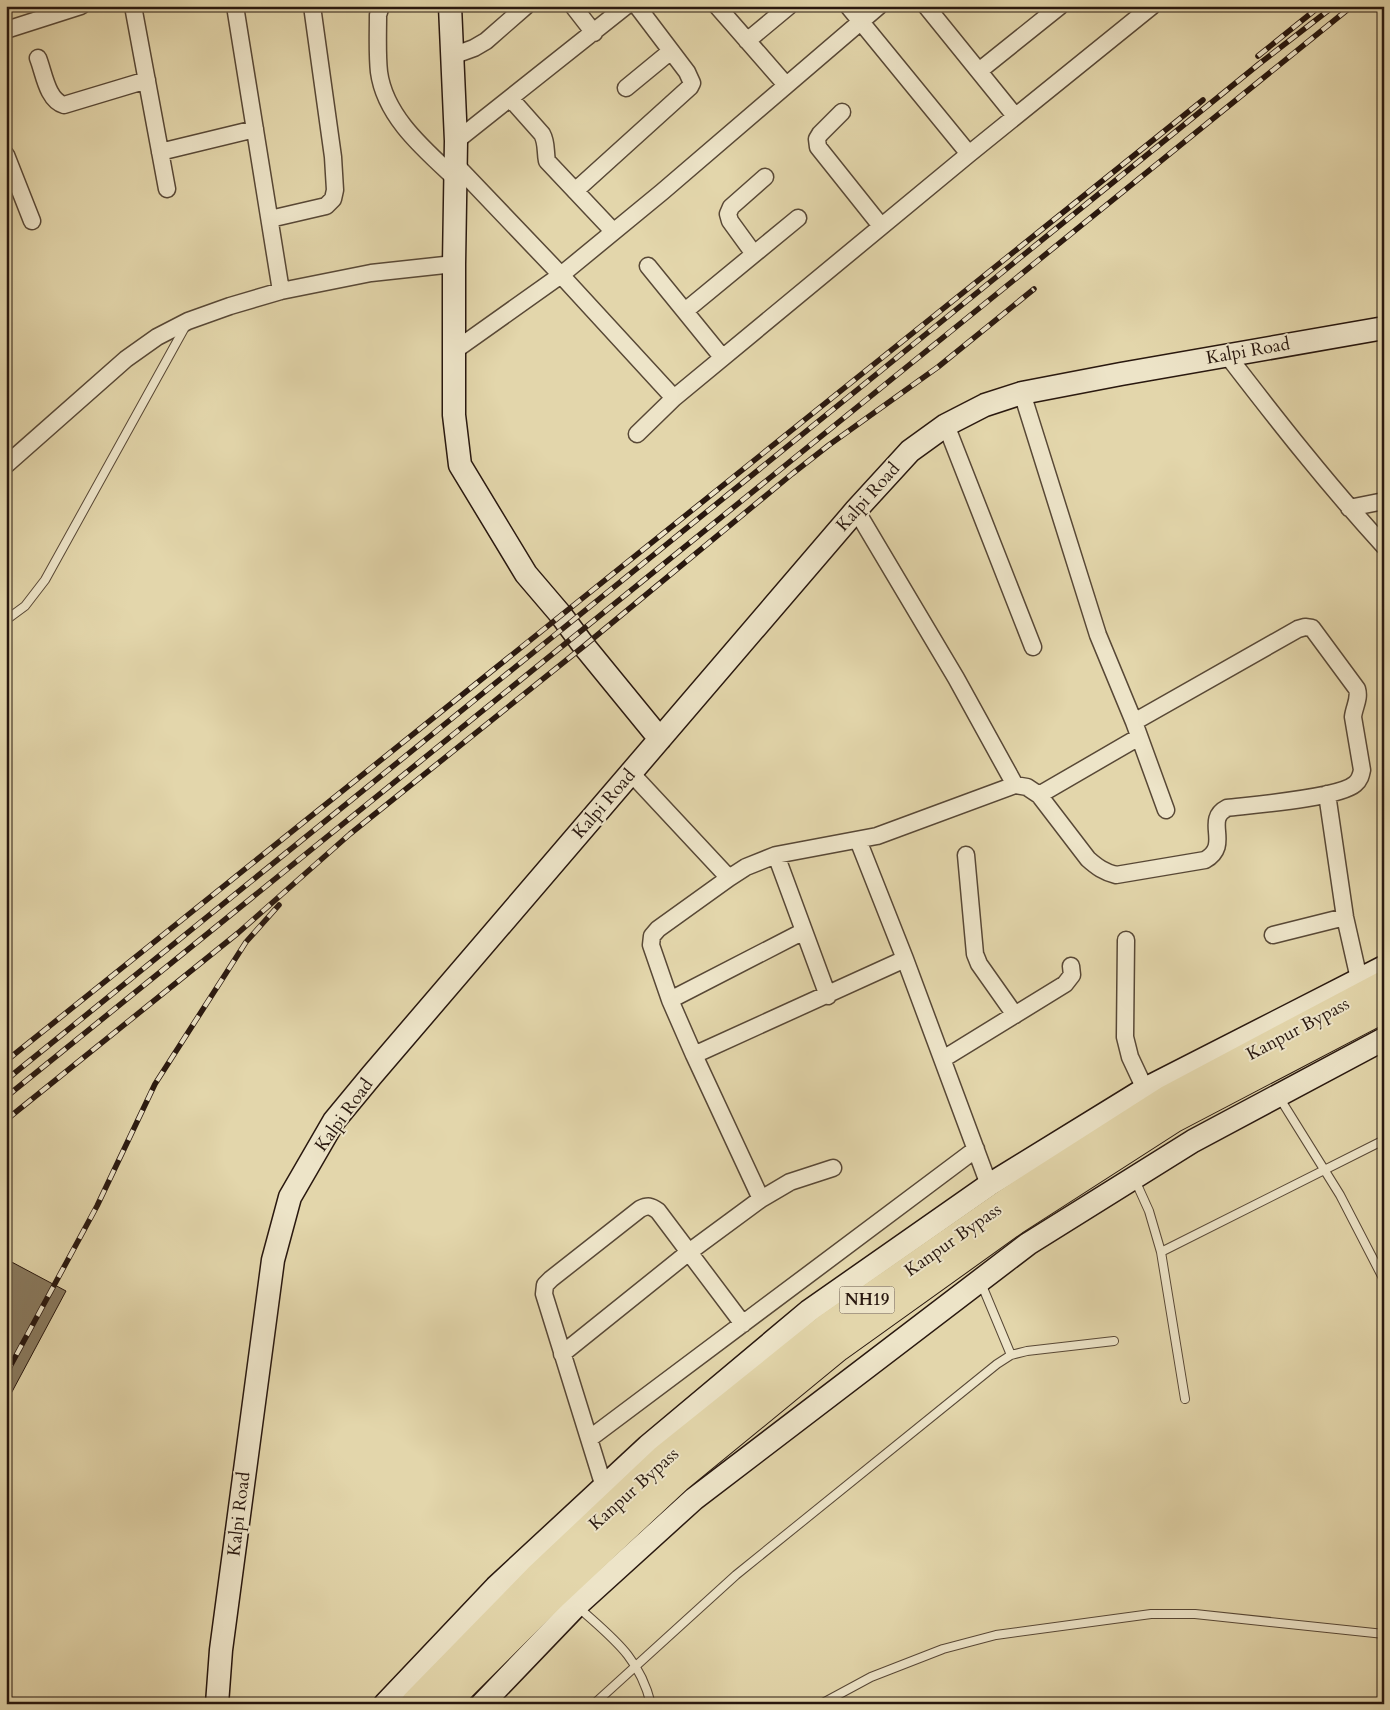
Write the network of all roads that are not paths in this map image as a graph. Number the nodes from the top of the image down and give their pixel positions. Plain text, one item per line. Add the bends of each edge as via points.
1 (81, 6) edge
2 (134, 6) edge
3 (235, 6) edge
4 (312, 6) edge
5 (381, 6) edge
6 (450, 6) edge
7 (526, 6) edge
8 (573, 6) edge
9 (626, 6) edge
10 (637, 6) edge
11 (717, 6) edge
12 (789, 6) edge
13 (848, 6) edge
14 (879, 6) edge
15 (926, 6) edge
16 (1060, 6) edge
17 (1152, 6) edge
18 (861, 22) junction
19 (6, 30) edge
20 (594, 33) junction
21 (747, 41) junction
22 (671, 51) junction
23 (452, 56) junction
24 (38, 58) dead end
25 (979, 71) junction
26 (147, 80) junction
27 (786, 85) junction
28 (626, 88) dead end
29 (510, 99) junction
30 (842, 112) dead end
31 (1015, 116) junction
32 (255, 129) junction
33 (456, 142) junction
34 (160, 152) junction
35 (969, 154) junction
36 (6, 155) edge
37 (456, 172) junction
38 (764, 177) dead end
39 (167, 189) dead end
40 (575, 191) junction
41 (798, 218) dead end
42 (270, 219) junction
43 (32, 221) dead end
44 (881, 226) junction
45 (613, 231) junction
46 (754, 254) junction
47 (454, 264) junction
48 (648, 266) dead end
49 (561, 275) junction
50 (281, 291) junction
51 (685, 311) junction
52 (188, 321) junction
53 (1384, 328) edge
54 (454, 351) junction
55 (1227, 354) junction
56 (722, 357) junction
57 (1022, 393) junction
58 (674, 398) junction
59 (946, 425) junction
60 (637, 434) dead end
61 (6, 465) edge
62 (1384, 501) edge
63 (1349, 508) junction
64 (856, 510) junction
65 (1384, 546) edge
66 (6, 620) edge
67 (1033, 646) dead end
68 (1137, 730) junction
69 (660, 739) junction
70 (631, 773) junction
71 (1015, 785) junction
72 (1327, 794) junction
73 (1039, 795) junction
74 (1166, 810) dead end
75 (858, 840) junction
76 (776, 855) junction
77 (966, 855) dead end
78 (729, 878) junction
79 (1345, 917) junction
80 (804, 931) junction
81 (1273, 935) dead end
82 (1126, 940) dead end
83 (906, 960) junction
84 (1072, 966) dead end
85 (1384, 967) edge
86 (1371, 982) edge
87 (828, 996) junction
88 (670, 1000) junction
89 (1384, 1008) edge
90 (1015, 1015) junction
91 (1384, 1038) edge
92 (694, 1055) junction
93 (943, 1059) junction
94 (1145, 1089) junction
95 (1278, 1095) junction
96 (1384, 1140) edge
97 (976, 1149) junction
98 (833, 1168) dead end
99 (1325, 1169) junction
100 (1134, 1178) junction
101 (990, 1184) junction
102 (761, 1199) junction
103 (689, 1252) junction
104 (1160, 1252) junction
105 (1384, 1280) edge
106 (980, 1281) junction
107 (743, 1324) junction
108 (1114, 1341) dead end
109 (562, 1354) junction
110 (1011, 1355) junction
111 (1185, 1399) dead end
112 (589, 1439) junction
113 (604, 1487) junction
114 (576, 1606) junction
115 (1384, 1634) edge
116 (222, 1650) junction
117 (636, 1665) junction
118 (211, 1704) edge
119 (217, 1704) edge
120 (385, 1704) edge
121 (415, 1704) edge
122 (444, 1704) edge
123 (482, 1704) edge
124 (594, 1704) edge
125 (652, 1704) edge
126 (821, 1704) edge

1 - 19 street
2 - 26 street
3 - 32 street
4 - 42 street via 335,190 326,206
5 - 37 street via 378,15 379,73 384,92 419,145
6 - 23 main road
7 - 23 street via 486,40
8 - 20 street
9 - 20 street
10 - 22 street
11 - 21 street
12 - 21 street
13 - 18 street
14 - 18 street
15 - 25 street
16 - 25 street
17 - 31 street
18 - 27 street
18 - 35 street
20 - 29 street
21 - 27 street
22 - 28 street
22 - 40 street via 691,78 690,87
23 - 33 main road
24 - 26 street via 52,98 64,105
25 - 31 street
26 - 34 street
27 - 45 street
29 - 33 street
29 - 40 street via 542,134 547,161
30 - 44 street via 820,134 818,147
31 - 35 street
32 - 34 street
32 - 42 street
33 - 37 main road
34 - 39 street
35 - 44 street
36 - 43 street
37 - 47 main road
37 - 49 street
38 - 46 street via 730,207 728,214
40 - 45 street
41 - 46 street
42 - 50 street
44 - 56 street
45 - 49 street
46 - 51 street
47 - 50 street via 371,273
47 - 54 main road
48 - 51 street
49 - 54 street
49 - 58 street
50 - 52 street
51 - 56 street
52 - 61 street via 157,337 126,359
52 - 66 lane via 45,580 25,606
53 - 55 main road, Kalpi Road
54 - 69 main road via 454,414 460,466 526,574
55 - 57 main road, Kalpi Road
55 - 63 street via 1291,439
56 - 58 street
57 - 59 main road, Kalpi Road via 985,405
57 - 68 street via 1098,635
58 - 60 street
59 - 64 main road, Kalpi Road via 910,451
59 - 67 street
62 - 63 street
63 - 65 street
64 - 69 main road, Kalpi Road
64 - 71 street
68 - 72 street via 1298,629 1312,628 1353,682 1359,695 1353,717 1362,770 1360,777 1347,789
68 - 73 street
68 - 74 street
69 - 70 main road, Kalpi Road
70 - 78 street
70 - 116 main road, Kalpi Road via 334,1121 290,1197 273,1260
71 - 73 street via 1027,787
71 - 75 street via 896,830
72 - 73 street via 1227,808 1217,816 1218,848 1211,857 1116,875 1096,867 1088,859
72 - 79 street
75 - 76 street
75 - 83 street
76 - 78 street
76 - 80 street
77 - 90 street via 975,954
78 - 88 street via 652,936
79 - 81 street
79 - 86 street
80 - 87 street
80 - 88 street
82 - 94 street via 1125,1036
83 - 87 street
83 - 93 street
84 - 90 street via 1072,975 1065,984
85 - 86 main road
86 - 94 main road
86 - 121 highway, Kanpur Bypass / NH19 via 1169,1099 1005,1204 827,1328 664,1460 538,1578
87 - 92 street
88 - 92 street
89 - 122 highway, Kanpur Bypass / NH19 via 1174,1118 1014,1221 838,1347 677,1479 552,1596
90 - 93 street
91 - 95 main road
92 - 102 street
93 - 97 street
94 - 101 main road
95 - 99 lane
95 - 100 main road via 1193,1140
96 - 99 lane
97 - 101 street
97 - 107 street
98 - 102 street via 790,1182
99 - 104 lane
99 - 105 lane
100 - 104 lane via 1149,1211
100 - 106 main road via 1028,1244
101 - 113 main road via 809,1310
102 - 103 street
103 - 107 street
103 - 109 street
103 - 109 street via 658,1211 647,1206 551,1279 545,1285 544,1294
104 - 111 lane
106 - 110 lane
106 - 114 main road via 694,1499
107 - 112 street
108 - 110 lane
109 - 112 street
110 - 117 lane via 736,1574
112 - 113 street
113 - 120 main road via 496,1587
114 - 117 lane
114 - 123 main road
115 - 126 lane via 1195,1614 1151,1614 996,1635 943,1648 871,1677
116 - 118 main road, Kalpi Road
116 - 119 main road, Kalpi Road
117 - 124 lane
117 - 125 lane

